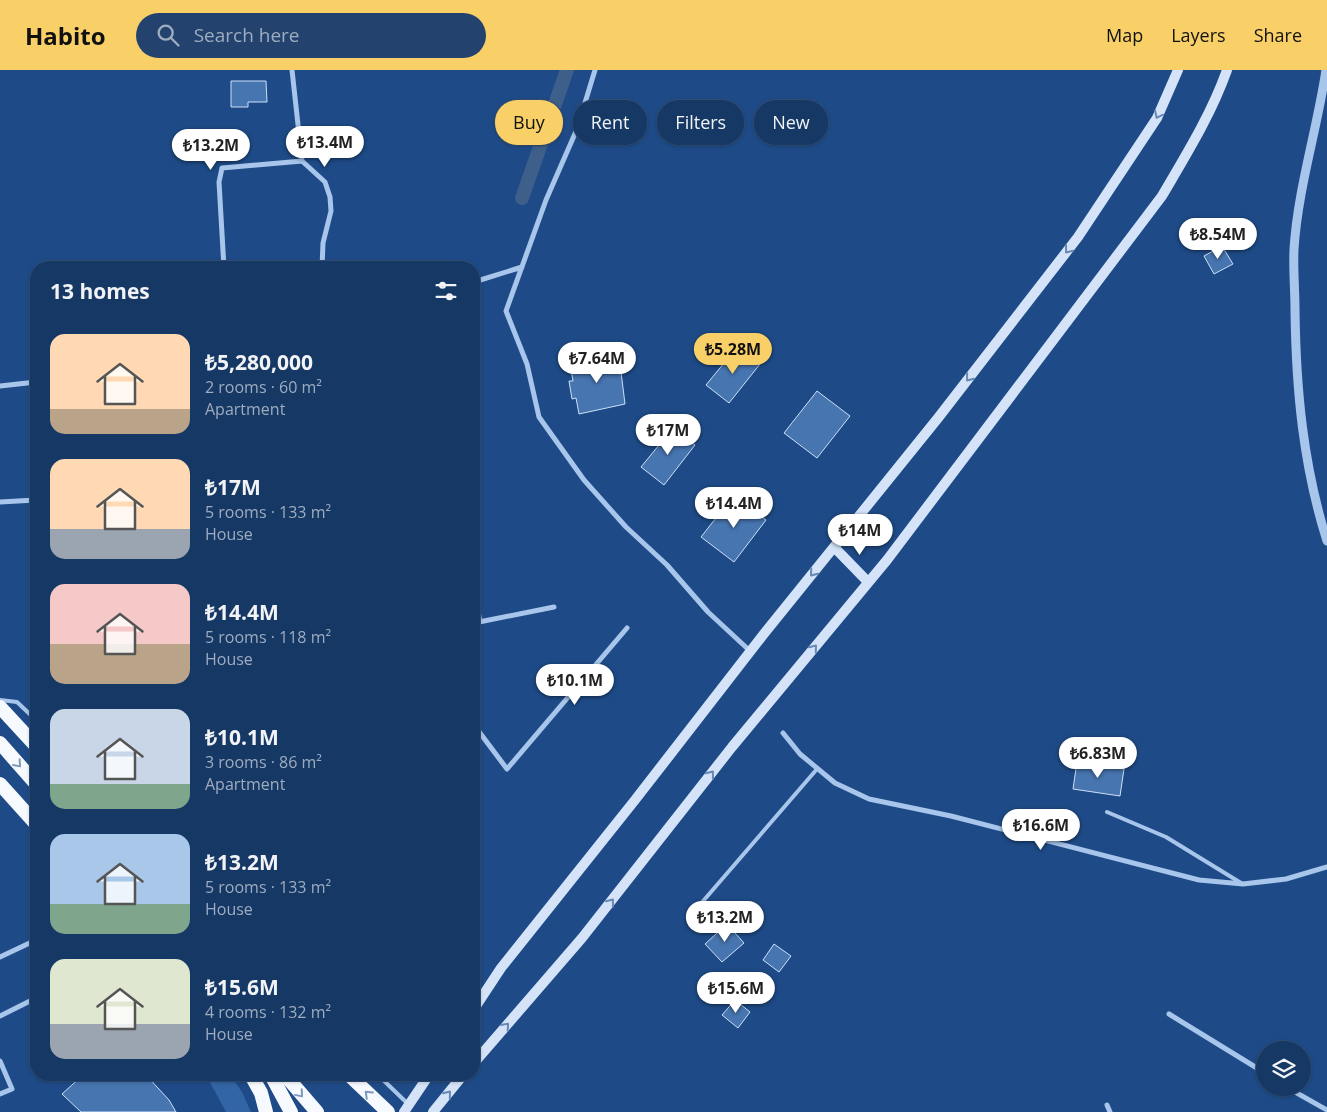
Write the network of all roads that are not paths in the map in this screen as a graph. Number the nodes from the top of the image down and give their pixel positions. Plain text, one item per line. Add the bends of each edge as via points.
1 (292, 70) edge
2 (595, 70) edge
3 (1178, 70) edge
4 (1227, 70) edge
5 (1326, 70) edge
6 (302, 161) junction
7 (224, 261) edge
8 (322, 261) edge
9 (522, 267) junction
10 (480, 280) edge
11 (30, 383) edge
12 (0, 386) edge
13 (30, 500) edge
14 (0, 502) edge
15 (1327, 541) edge
16 (834, 548) junction
17 (868, 582) junction
18 (554, 607) dead end
19 (480, 622) edge
20 (627, 628) dead end
21 (750, 651) junction
22 (0, 700) edge
23 (0, 707) edge
24 (30, 714) edge
25 (480, 733) edge
26 (783, 734) dead end
27 (30, 740) edge
28 (0, 743) edge
29 (817, 769) junction
30 (30, 777) edge
31 (0, 784) edge
32 (1107, 812) dead end
33 (30, 817) edge
34 (1327, 867) edge
35 (1243, 884) junction
36 (698, 907) dead end
37 (30, 943) edge
38 (0, 957) edge
39 (480, 1000) edge
40 (30, 1001) edge
41 (1169, 1014) dead end
42 (0, 1016) edge
43 (480, 1056) edge
44 (0, 1061) edge
45 (1256, 1068) edge
46 (255, 1081) edge
47 (274, 1081) edge
48 (289, 1081) edge
49 (355, 1081) edge
50 (383, 1081) edge
51 (425, 1081) edge
52 (458, 1081) edge
53 (0, 1094) edge
54 (1302, 1096) edge
55 (1107, 1105) dead end
56 (407, 1108) edge
57 (1327, 1110) edge
58 (266, 1112) edge
59 (291, 1112) edge
60 (317, 1112) edge
61 (388, 1112) edge
62 (434, 1112) edge
63 (1110, 1112) edge

1 - 6 street
2 - 9 street via 576,129
3 -> 16 main road via 1157,118 1078,237
4 - 17 main road via 1198,133 1162,196
5 - 15 street via 1294,249 1296,374 1303,441 1315,502
6 - 7 street via 222,168 219,182
6 - 8 street via 325,182 330,197
9 - 10 street
9 - 21 street via 506,311 527,364 539,417 584,480 708,612
11 - 12 street
13 - 14 street
16 - 17 main road
16 -> 21 main road
43 -> 17 main road via 582,938 732,747
18 - 19 street
20 - 25 street via 507,769
21 - 39 main road via 501,968
22 - 24 lane via 17,702
23 - 27 highway
26 - 29 street
28 -> 30 highway
29 - 35 street via 834,783 869,799 951,816 1199,880
29 - 36 lane
31 - 33 highway
32 - 35 lane via 1166,837
34 - 35 street via 1286,879
37 - 38 street
40 - 42 street
41 - 45 street
44 - 53 street via 12,1089
46 - 58 highway
47 - 59 highway
48 -> 60 highway
61 -> 49 highway
50 - 56 lane
51 - 56 main road
62 -> 52 main road
54 - 57 street
55 - 63 street

